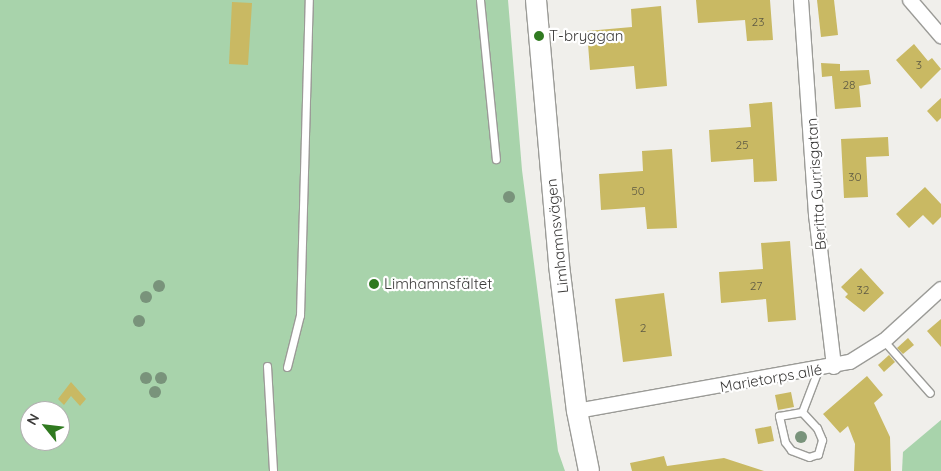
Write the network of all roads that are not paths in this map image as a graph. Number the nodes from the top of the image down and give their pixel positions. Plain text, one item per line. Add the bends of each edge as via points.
1 (309, 0) edge
2 (480, 0) edge
3 (536, 0) edge
4 (801, 0) edge
5 (910, 0) edge
6 (941, 36) edge
7 (496, 158) dead end
8 (941, 290) edge
9 (884, 341) junction
10 (267, 366) dead end
11 (287, 367) dead end
12 (834, 367) junction
13 (818, 370) junction
14 (930, 393) dead end
15 (577, 410) junction
16 (802, 412) junction
17 (273, 471) edge
18 (589, 471) edge

1 - 11 lane via 300,315
2 - 7 lane
3 - 15 main road, Limhamnsvägen via 558,256
4 - 12 street, Beritta Gurrisgatan via 816,215
5 - 6 street
8 - 9 street, Marietorps allé
9 - 12 street, Marietorps allé via 850,362
9 - 14 lane
10 - 17 lane
12 - 13 street, Marietorps allé
13 - 15 street, Marietorps allé
13 - 16 lane
15 - 18 main road, Limhamnsvägen
16 - 16 lane via 779,416 781,430 792,450 809,457 818,454 822,440 817,428

